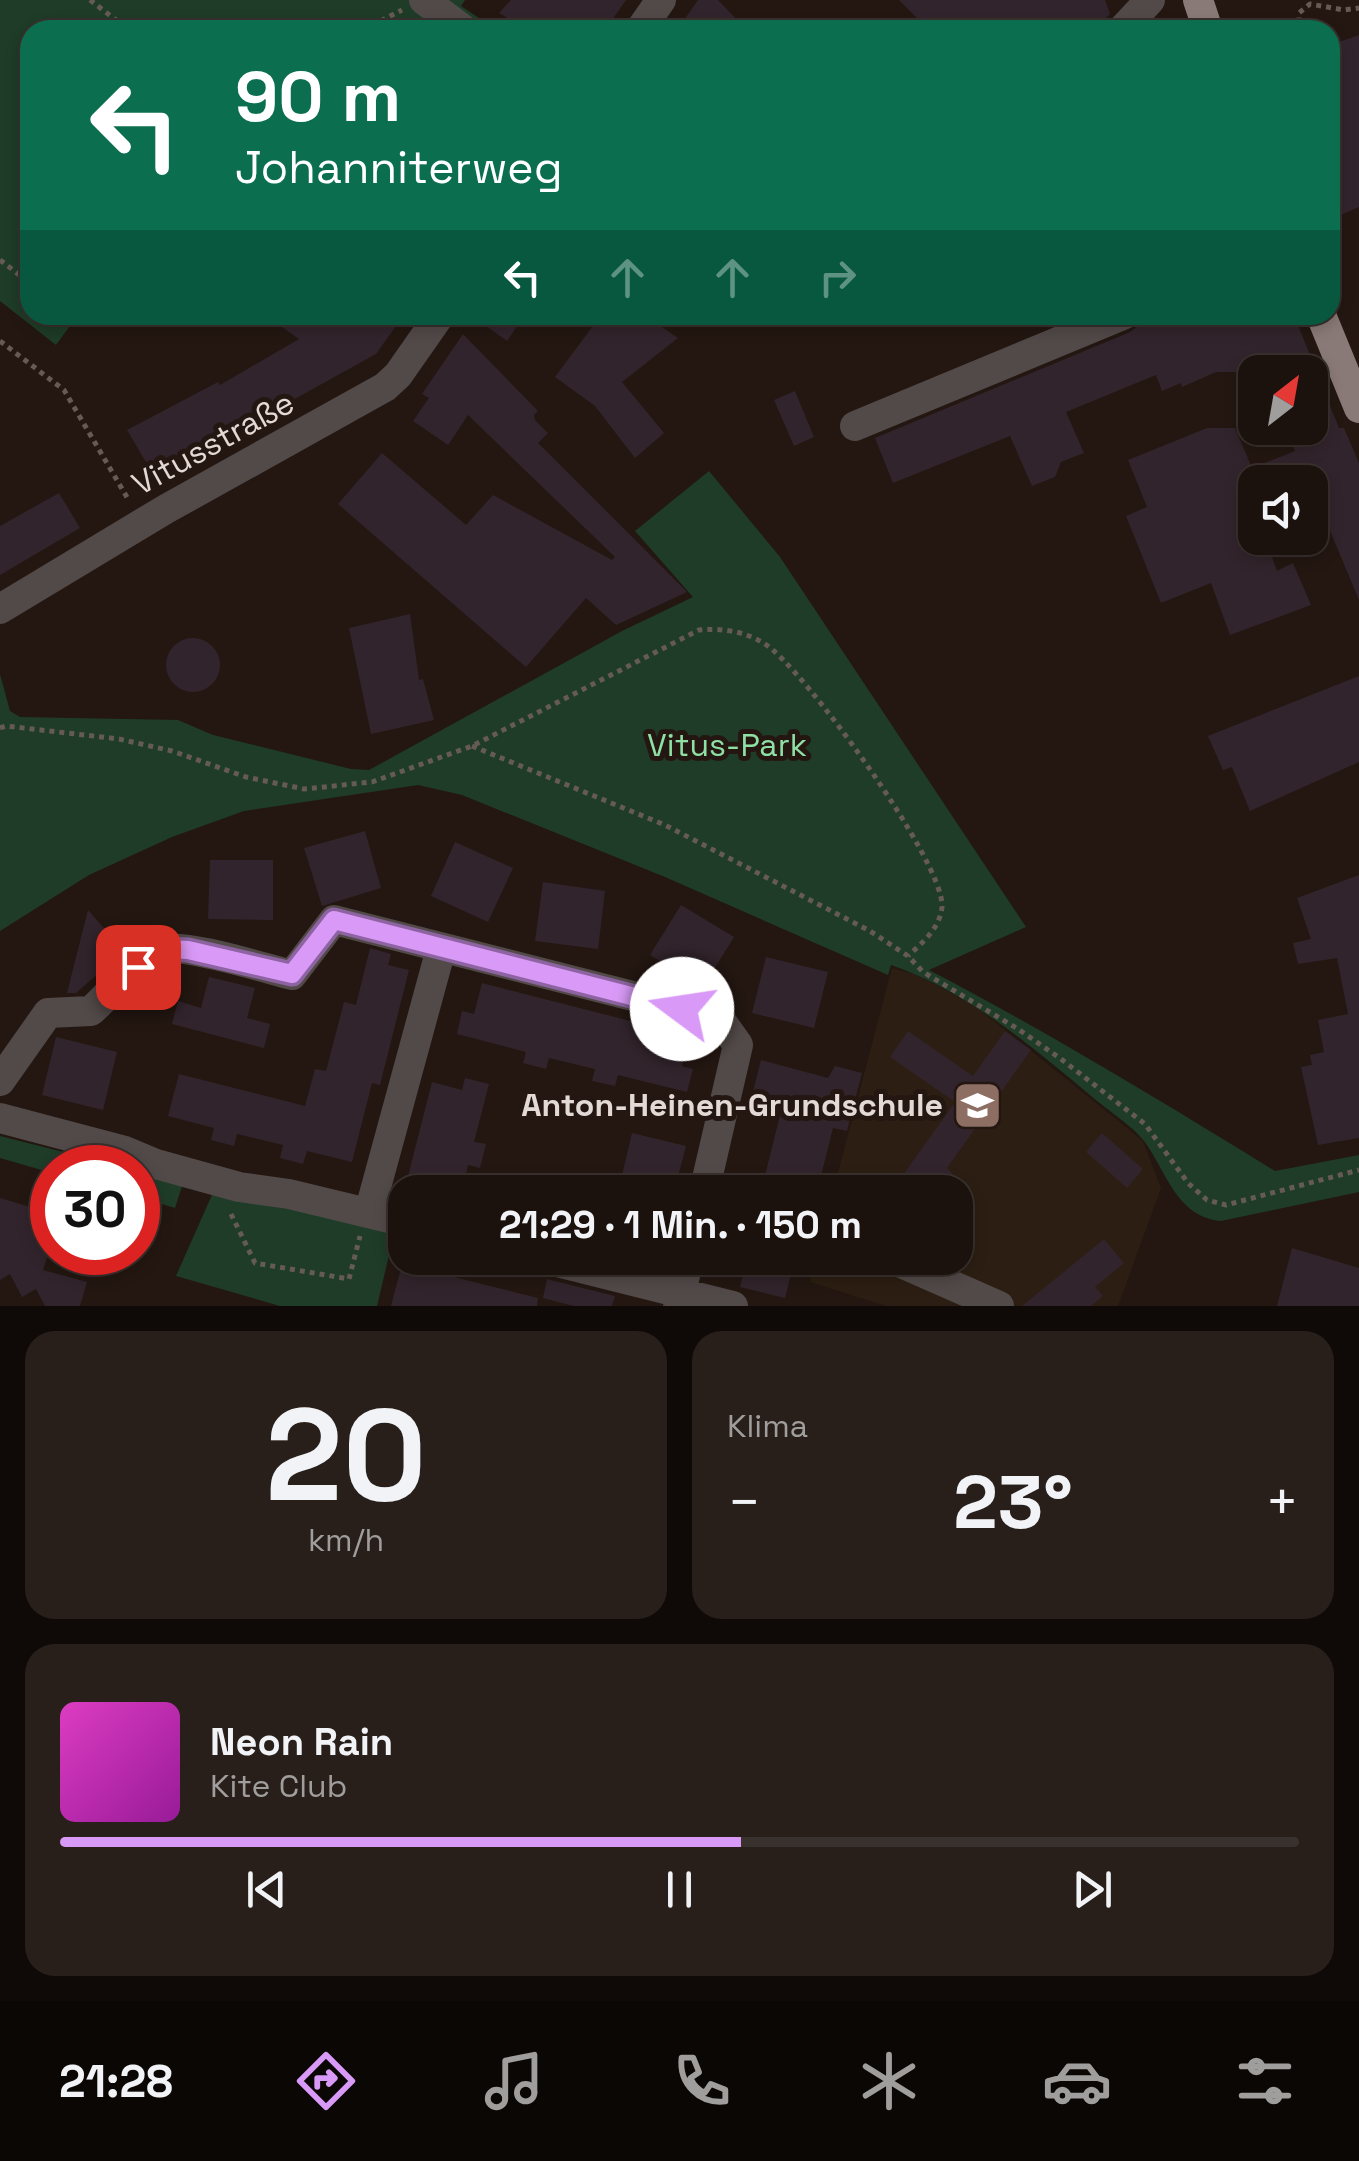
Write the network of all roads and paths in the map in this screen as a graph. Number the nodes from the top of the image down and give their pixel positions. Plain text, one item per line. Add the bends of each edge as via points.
1 (90, 0) edge
2 (1150, 0) edge
3 (417, 2) edge
4 (1359, 8) edge
5 (116, 20) edge
6 (382, 20) edge
7 (447, 20) edge
8 (1131, 20) edge
9 (1299, 20) edge
10 (0, 260) edge
11 (20, 275) edge
12 (433, 325) edge
13 (1099, 325) edge
14 (1326, 325) edge
15 (0, 341) edge
16 (1359, 408) edge
17 (855, 426) dead end
18 (142, 523) junction
19 (0, 609) edge
20 (0, 728) edge
21 (472, 746) junction
22 (441, 949) junction
23 (908, 956) junction
24 (0, 1081) edge
25 (0, 1118) edge
26 (1359, 1170) edge
27 (708, 1175) edge
28 (239, 1187) junction
29 (367, 1212) junction
30 (388, 1218) edge
31 (598, 1275) edge
32 (686, 1275) edge
33 (929, 1275) edge
34 (680, 1300) edge
35 (733, 1306) edge
36 (999, 1306) edge

1 - 5 path
2 - 8 street
3 - 6 path
3 - 7 street
4 - 9 path via 1310,4
10 - 11 path
12 - 18 street, Vitusstraße via 384,387
13 - 17 street
14 - 16 main road
15 - 18 path via 64,390
18 - 19 street, Vitusstraße
20 - 21 path via 119,739 304,789 372,782
21 - 23 path via 665,824
21 - 23 path via 699,630 730,631 766,644 837,722 938,886 938,921
22 - 24 street via 334,920 292,974 164,949 92,1012 48,1013
22 - 27 street via 719,1018 738,1044
22 - 29 street
23 - 26 path via 1018,1028 1144,1124 1207,1200 1226,1205
25 - 28 street
28 - 29 street
28 - 29 path via 231,1215 255,1262 350,1279
29 - 30 street
31 - 34 street
32 - 34 street
33 - 36 street
34 - 35 street

